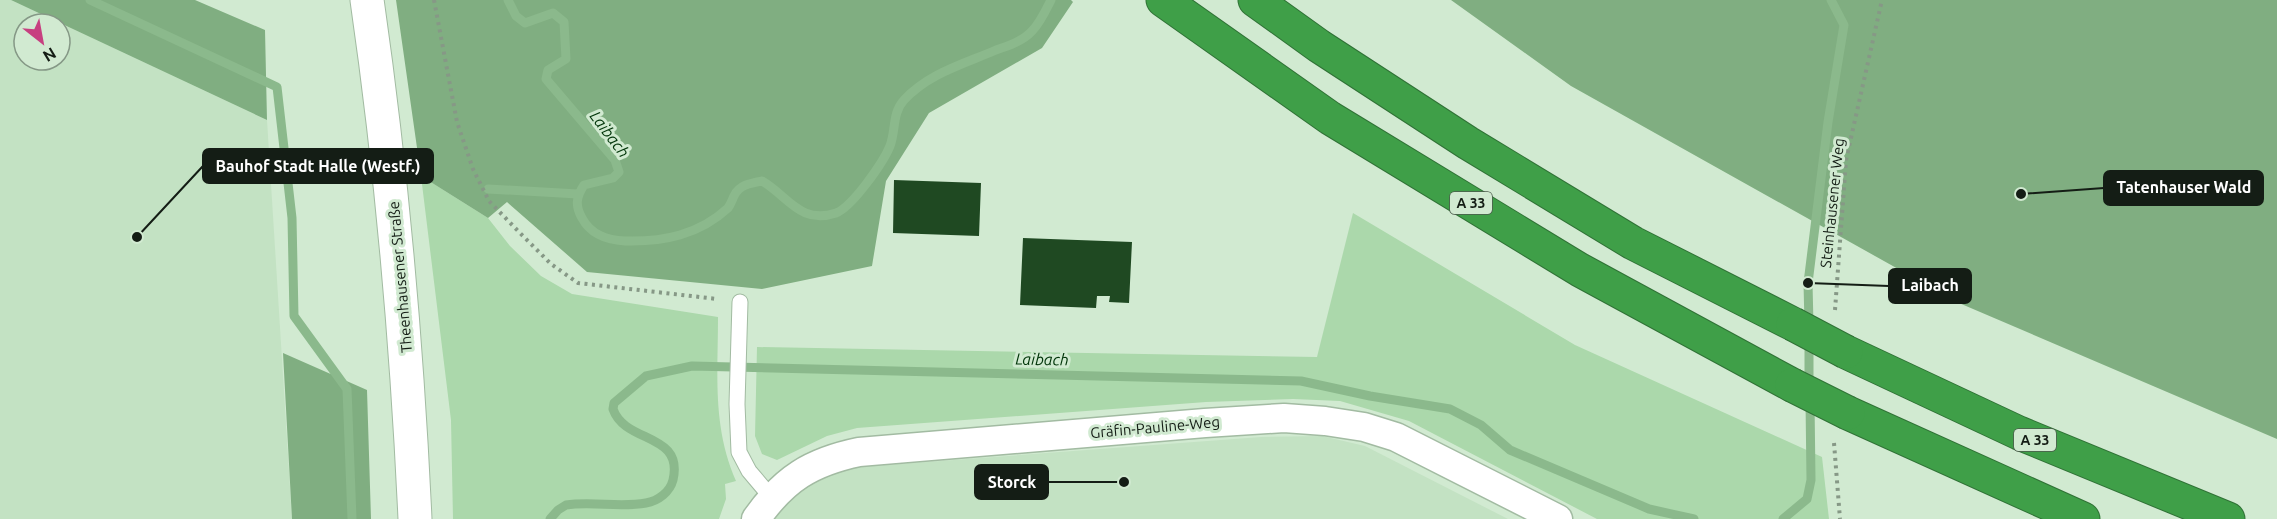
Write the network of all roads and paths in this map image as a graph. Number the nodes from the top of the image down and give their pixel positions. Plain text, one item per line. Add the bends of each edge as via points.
1 (367, 0) edge
2 (434, 0) edge
3 (1163, 0) edge
4 (1255, 0) edge
5 (1882, 0) edge
6 (740, 302) joint
7 (1835, 314) dead end
8 (1841, 426) junction
9 (763, 508) edge
10 (415, 519) edge
11 (1558, 519) edge
12 (1840, 519) edge
13 (2083, 519) edge
14 (2228, 519) edge

1 - 10 main road, Theenhausener Straße via 387,142 407,355
2 - 6 path via 458,122 473,168 489,201 551,264 578,283
3 - 8 highway, A 33, bridge via 1330,118 1580,270 1792,385
4 - 14 highway, A 33, bridge via 1468,143 1614,231 1846,352 2019,433
5 - 7 path, Steinhausener Weg via 1846,160
6 - 9 lane via 739,452
8 - 12 path
8 - 13 highway, A 33
9 - 11 street, Gräfin-Pauline-Weg via 804,470 831,458 859,452 1284,418 1364,427 1396,437

